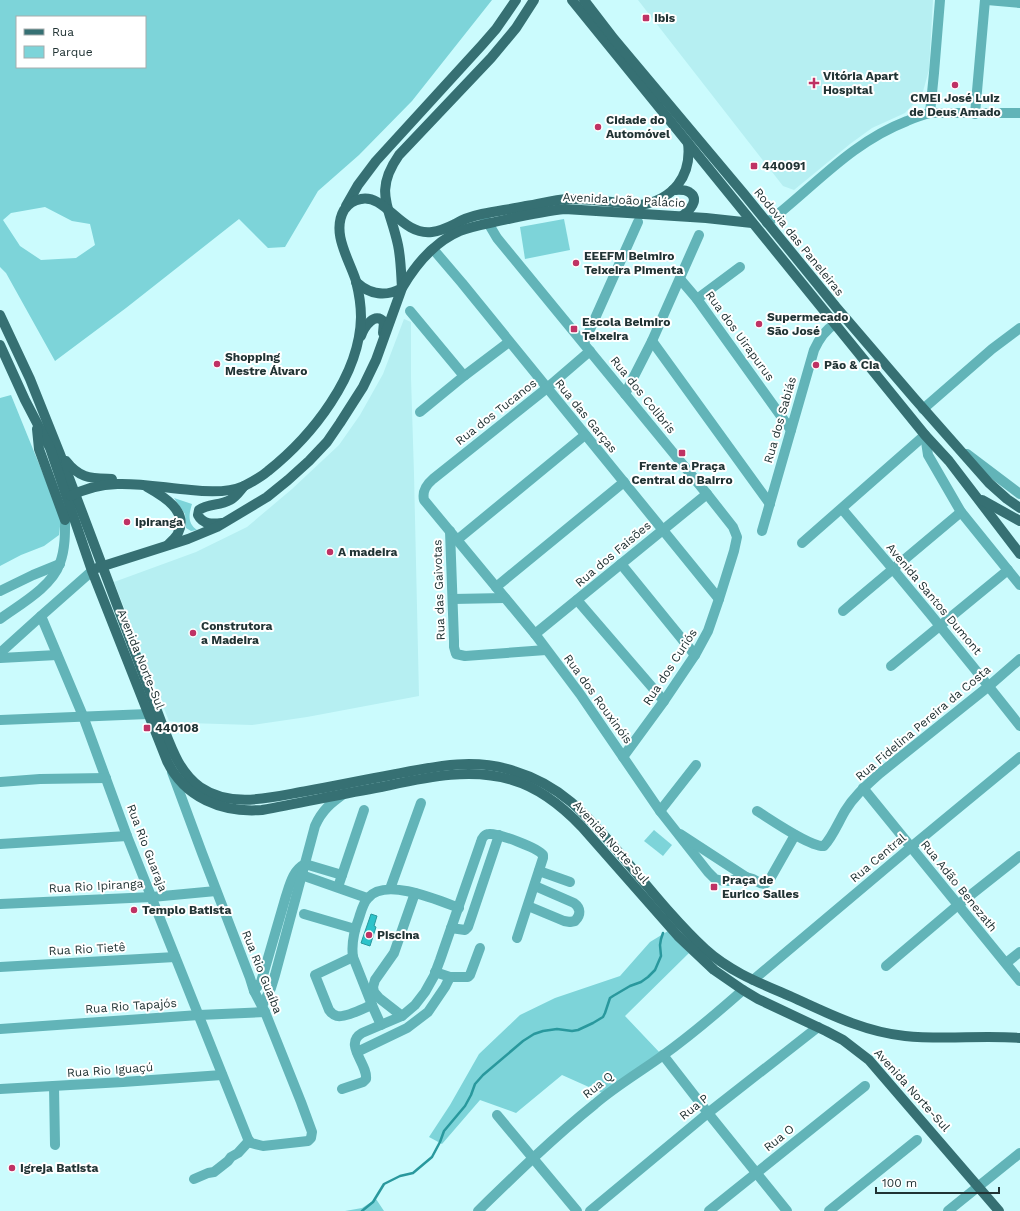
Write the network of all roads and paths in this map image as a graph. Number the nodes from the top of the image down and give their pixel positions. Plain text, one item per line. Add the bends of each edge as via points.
1 (516, 0) edge
2 (534, 0) edge
3 (572, 0) edge
4 (584, 0) edge
5 (940, 0) edge
6 (986, 0) edge
7 (1020, 3) edge
8 (1020, 113) edge
9 (930, 114) junction
10 (975, 114) junction
11 (688, 143) junction
12 (673, 190) junction
13 (388, 211) junction
14 (343, 212) junction
15 (483, 214) junction
16 (682, 216) junction
17 (638, 222) dead end
18 (488, 223) junction
19 (752, 223) junction
20 (767, 223) junction
21 (699, 235) dead end
22 (433, 249) junction
23 (740, 267) dead end
24 (680, 279) junction
25 (356, 282) junction
26 (402, 288) junction
27 (697, 299) junction
28 (410, 311) dead end
29 (832, 311) junction
30 (0, 315) edge
31 (836, 324) junction
32 (1020, 328) edge
33 (652, 341) junction
34 (509, 342) junction
35 (0, 345) edge
36 (587, 347) junction
37 (355, 351) junction
38 (376, 360) junction
39 (464, 376) junction
40 (548, 388) junction
41 (625, 394) junction
42 (923, 409) junction
43 (420, 412) dead end
44 (36, 421) junction
45 (791, 430) junction
46 (585, 435) junction
47 (925, 435) junction
48 (957, 447) junction
49 (60, 454) junction
50 (624, 482) junction
51 (129, 483) junction
52 (142, 484) junction
53 (244, 486) junction
54 (707, 494) junction
55 (1020, 494) edge
56 (71, 497) junction
57 (423, 497) joint
58 (979, 498) junction
59 (770, 504) junction
60 (1020, 508) edge
61 (842, 509) junction
62 (961, 512) junction
63 (65, 520) junction
64 (1020, 521) edge
65 (227, 522) junction
66 (663, 529) junction
67 (450, 531) junction
68 (762, 531) dead end
69 (737, 537) joint
70 (457, 540) junction
71 (802, 543) dead end
72 (166, 546) junction
73 (1020, 554) edge
74 (60, 564) junction
75 (621, 564) junction
76 (102, 566) junction
77 (893, 568) junction
78 (1008, 570) junction
79 (92, 571) junction
80 (1020, 585) edge
81 (496, 587) junction
82 (0, 591) edge
83 (505, 598) junction
84 (452, 599) junction
85 (720, 599) junction
86 (577, 600) junction
87 (844, 611) dead end
88 (41, 616) junction
89 (0, 619) edge
90 (940, 626) junction
91 (535, 634) junction
92 (11, 642) junction
93 (0, 646) edge
94 (546, 650) junction
95 (0, 653) edge
96 (695, 655) junction
97 (57, 656) junction
98 (0, 658) edge
99 (1020, 659) edge
100 (891, 666) dead end
101 (989, 686) junction
102 (664, 701) junction
103 (148, 714) junction
104 (83, 716) junction
105 (0, 720) edge
106 (1020, 726) edge
107 (623, 757) junction
108 (1020, 757) edge
109 (696, 764) dead end
110 (172, 770) junction
111 (106, 778) junction
112 (0, 782) edge
113 (864, 788) junction
114 (345, 793) junction
115 (421, 803) dead end
116 (364, 810) dead end
117 (757, 810) dead end
118 (660, 811) junction
119 (674, 829) junction
120 (499, 835) junction
121 (795, 835) junction
122 (127, 836) junction
123 (0, 844) edge
124 (911, 847) junction
125 (1020, 856) edge
126 (305, 864) junction
127 (539, 871) junction
128 (299, 874) junction
129 (342, 874) junction
130 (746, 877) junction
131 (570, 882) dead end
132 (535, 886) junction
133 (338, 887) junction
134 (390, 889) junction
135 (216, 891) junction
136 (416, 893) junction
137 (152, 897) junction
138 (368, 898) junction
139 (0, 904) edge
140 (958, 905) junction
141 (528, 906) junction
142 (458, 908) junction
143 (304, 914) dead end
144 (451, 928) junction
145 (355, 929) junction
146 (517, 938) dead end
147 (480, 948) dead end
148 (1020, 952) edge
149 (175, 957) junction
150 (353, 957) junction
151 (1006, 964) junction
152 (886, 966) dead end
153 (0, 967) edge
154 (435, 972) junction
155 (450, 977) junction
156 (250, 978) junction
157 (753, 980) junction
158 (1020, 981) edge
159 (261, 982) junction
160 (271, 988) junction
161 (743, 990) junction
162 (254, 991) junction
163 (372, 1005) junction
164 (263, 1009) junction
165 (199, 1015) junction
166 (402, 1016) junction
167 (381, 1025) junction
168 (818, 1027) junction
169 (0, 1029) edge
170 (1020, 1038) edge
171 (357, 1052) junction
172 (663, 1055) junction
173 (222, 1075) junction
174 (54, 1086) junction
175 (865, 1086) dead end
176 (0, 1089) edge
177 (342, 1089) dead end
178 (708, 1113) junction
179 (497, 1115) dead end
180 (917, 1140) dead end
181 (249, 1141) junction
182 (55, 1145) dead end
183 (1020, 1153) edge
184 (532, 1159) junction
185 (756, 1173) junction
186 (194, 1179) dead end
187 (979, 1187) junction
188 (478, 1211) edge
189 (577, 1211) edge
190 (590, 1211) edge
191 (710, 1211) edge
192 (787, 1211) edge
193 (828, 1211) edge
194 (948, 1211) edge
195 (998, 1211) edge

1 - 14 main road via 496,29 376,161 350,196
2 - 13 main road via 516,28 491,58 395,160 386,186 385,199
3 - 11 main road, Rodovia das Paneleiras
4 - 20 main road, Rodovia das Paneleiras
5 - 9 street
6 - 7 street
6 - 10 street
8 - 10 street
9 - 10 street
9 - 20 street via 890,128 862,144
11 - 12 main road, Avenida João Palácio via 685,172
11 - 19 main road, Rodovia das Paneleiras
12 - 15 main road, Avenida João Palácio via 655,202 640,204 568,199
12 - 16 main road via 683,190 693,196 692,207
13 - 14 main road, Avenida João Palácio via 375,201 365,198 350,204
13 - 15 main road, Avenida João Palácio via 411,229 427,233
13 - 26 main road via 398,245
14 - 25 main road via 340,223 341,239
15 - 18 street, Rua dos Colibris
16 - 18 main road, Avenida João Palácio via 565,209
16 - 19 main road, Avenida João Palácio
17 - 36 street
18 - 22 main road, Avenida João Palácio via 461,231
18 - 36 street, Rua dos Colibris via 504,247
19 - 29 main road, Rodovia das Paneleiras
20 - 29 main road, Rodovia das Paneleiras
21 - 24 street
22 - 26 main road, Avenida João Palácio via 418,264
22 - 34 street, Rua das Garças
23 - 27 street
24 - 27 street, Rua dos Uirapurus
24 - 33 street
25 - 26 main road via 366,290 378,293 391,293
25 - 37 main road via 361,320
26 - 38 main road, Avenida João Palácio
27 - 45 street, Rua dos Uirapurus
28 - 39 street
29 - 31 main road, Rodovia das Paneleiras
29 - 42 main road, Rodovia das Paneleiras
30 - 49 main road via 30,378
31 - 45 street, Rua dos Sabiás via 826,331 817,344
31 - 47 main road, Rodovia das Paneleiras
32 - 42 street
33 - 41 street
33 - 59 street
34 - 39 street
34 - 40 street, Rua das Garças
35 - 44 main road
36 - 40 street, Rua dos Tucanos
36 - 41 street, Rua dos Colibris
37 - 38 main road via 363,330 376,318 382,319 385,327
37 - 53 main road via 336,394 309,432 267,472
38 - 65 main road, Avenida João Palácio via 363,387 327,442 267,497
39 - 43 street
40 - 46 street, Rua das Garças
40 - 57 street, Rua dos Tucanos via 433,479 426,486
41 - 54 street, Rua dos Colibris
42 - 48 main road, Rodovia das Paneleiras
44 - 56 main road
44 - 63 main road via 40,449
45 - 59 street, Rua dos Sabiás
46 - 50 street, Rua das Garças
46 - 70 street
47 - 58 main road, Rodovia das Paneleiras
47 - 61 street
47 - 62 street via 928,455
48 - 55 street
48 - 60 main road, Rodovia das Paneleiras via 989,483
49 - 51 main road via 83,476
49 - 56 main road
50 - 66 street, Rua das Garças
50 - 81 street
51 - 52 main road
51 - 56 main road via 102,486
52 - 53 main road via 207,492
52 - 72 main road via 168,500 178,513 178,534
53 - 65 main road via 228,501 206,506 198,512 200,519 206,523
54 - 66 street, Rua dos Faisões
54 - 69 street, Rua dos Colibris via 733,527
56 - 63 street
56 - 76 main road, Avenida Norte-Sul
56 - 79 main road, Avenida Norte-Sul
57 - 67 street, Rua dos Rouxinóis
58 - 64 main road
58 - 73 main road, Rodovia das Paneleiras
59 - 68 street, Rua dos Sabiás
61 - 71 street
61 - 77 street, Avenida Santos Dumont
62 - 77 street
62 - 78 street
63 - 74 street
65 - 72 main road, Avenida João Palácio
66 - 75 street, Rua dos Faisões
66 - 85 street, Rua das Garças
67 - 70 street, Rua dos Rouxinóis
67 - 84 street, Rua das Gaivotas
69 - 85 street, Rua dos Curiós
70 - 81 street, Rua dos Rouxinóis
72 - 76 main road, Avenida João Palácio
74 - 82 street
74 - 89 street via 43,587
75 - 86 street, Rua dos Faisões
75 - 96 street
76 - 79 main road, Avenida João Palácio
76 - 157 main road, Avenida Norte-Sul via 173,752 185,772 201,787 219,796 242,800 280,796 446,765 480,764 526,775 545,783 574,804 706,950 730,968
77 - 87 street
77 - 90 street, Avenida Santos Dumont
78 - 80 street
78 - 90 street
79 - 88 street
79 - 103 main road, Avenida Norte-Sul
81 - 83 street, Rua dos Rouxinóis
83 - 84 street
83 - 91 street, Rua dos Rouxinóis
84 - 94 street, Rua das Gaivotas via 456,654 464,656
85 - 96 street, Rua dos Curiós via 708,631
86 - 91 street, Rua dos Faisões
86 - 102 street
88 - 92 street
88 - 97 street, Rua Rio Guaraja
90 - 100 street
90 - 101 street, Avenida Santos Dumont
91 - 94 street, Rua dos Rouxinóis
92 - 93 street
92 - 95 street
94 - 107 street, Rua dos Rouxinóis
96 - 102 street, Rua dos Curiós
97 - 98 street
97 - 104 street, Rua Rio Guaraja
99 - 101 street, Rua Fidelina Pereira da Costa
101 - 106 street, Avenida Santos Dumont
101 - 113 street, Rua Fidelina Pereira da Costa via 906,751
102 - 107 street, Rua dos Curiós
103 - 104 street
103 - 110 main road, Avenida Norte-Sul
104 - 105 street
104 - 111 street, Rua Rio Guaraja
107 - 118 street, Rua dos Rouxinóis
108 - 124 street, Rua Central
109 - 118 street
110 - 114 main road, Avenida Norte-Sul via 196,795 214,804 237,810 262,810
110 - 135 street, Rua Rio Guaíba
111 - 112 street
111 - 122 street, Rua Rio Guaraja
113 - 121 street, Rua Fidelina Pereira da Costa via 846,809 824,846
113 - 124 street, Rua Adão Benezath
114 - 126 street via 318,819
114 - 161 main road, Avenida Norte-Sul via 419,779 470,774 504,778 534,789 567,812 678,936 714,970
115 - 134 street
116 - 129 street
117 - 121 street, Rua Fidelina Pereira da Costa
118 - 119 street, Rua dos Rouxinóis
119 - 130 street
119 - 130 street, Rua dos Rouxinóis via 715,879 729,881
120 - 127 street via 542,853 544,858
120 - 142 street via 488,834 482,839
120 - 144 street via 468,927 465,930
121 - 130 street via 765,884
122 - 123 street
122 - 137 street, Rua Rio Guaraja
124 - 140 street, Rua Adão Benezath
124 - 157 street, Rua Central
125 - 140 street
126 - 128 street
126 - 129 street
127 - 131 street
127 - 132 street
128 - 133 street
128 - 159 street via 290,883
128 - 160 street
129 - 133 street
132 - 141 street
132 - 141 street via 574,903 579,908 579,915 575,921 567,921
133 - 138 street
134 - 136 street
134 - 138 street
135 - 137 street, Rua Rio Ipiranga
135 - 156 street, Rua Rio Guaíba
136 - 142 street
136 - 166 street via 394,953 373,987 379,998
137 - 139 street, Rua Rio Ipiranga
137 - 149 street, Rua Rio Guaraja
138 - 145 street
140 - 151 street, Rua Adão Benezath
140 - 152 street
141 - 146 street
142 - 144 street
143 - 145 street
144 - 154 street
145 - 150 street
147 - 155 street via 468,977
148 - 151 street
149 - 153 street, Rua Rio Tietê
149 - 165 street, Rua Rio Guaraja
150 - 163 street
150 - 163 street via 315,975 333,1014 345,1015
151 - 158 street, Rua Adão Benezath
154 - 155 street
154 - 166 street via 425,992
155 - 171 street via 428,1012 407,1028
156 - 159 street
156 - 162 street, Rua Rio Guaíba
157 - 170 main road, Avenida Norte-Sul via 864,1028 888,1034 914,1037
159 - 160 street
159 - 162 street
160 - 164 street
161 - 168 main road, Avenida Norte-Sul
161 - 172 street, Rua Q
162 - 164 street, Rua Rio Guaíba
163 - 167 street
164 - 165 street, Rua Rio Tapajós
164 - 181 street, Rua Rio Guaíba via 312,1132 311,1138 304,1142 263,1146 254,1145
165 - 169 street, Rua Rio Tapajós
165 - 173 street, Rua Rio Guaraja
166 - 167 street
167 - 171 street via 357,1037
168 - 178 street, Rua P
168 - 187 main road, Avenida Norte-Sul via 843,1040 869,1060
171 - 177 street via 366,1079
172 - 178 street
172 - 184 street, Rua Q via 596,1103
173 - 174 street, Rua Rio Iguaçú
173 - 181 street, Rua Rio Guaraja
174 - 176 street, Rua Rio Iguaçú
174 - 182 street
175 - 185 street, Rua O
178 - 185 street
178 - 190 street, Rua P
179 - 184 street
180 - 193 street
181 - 186 street via 214,1172
183 - 187 street
184 - 188 street, Rua Q
184 - 189 street
185 - 191 street, Rua O
185 - 192 street
187 - 194 street
187 - 195 main road, Avenida Norte-Sul

